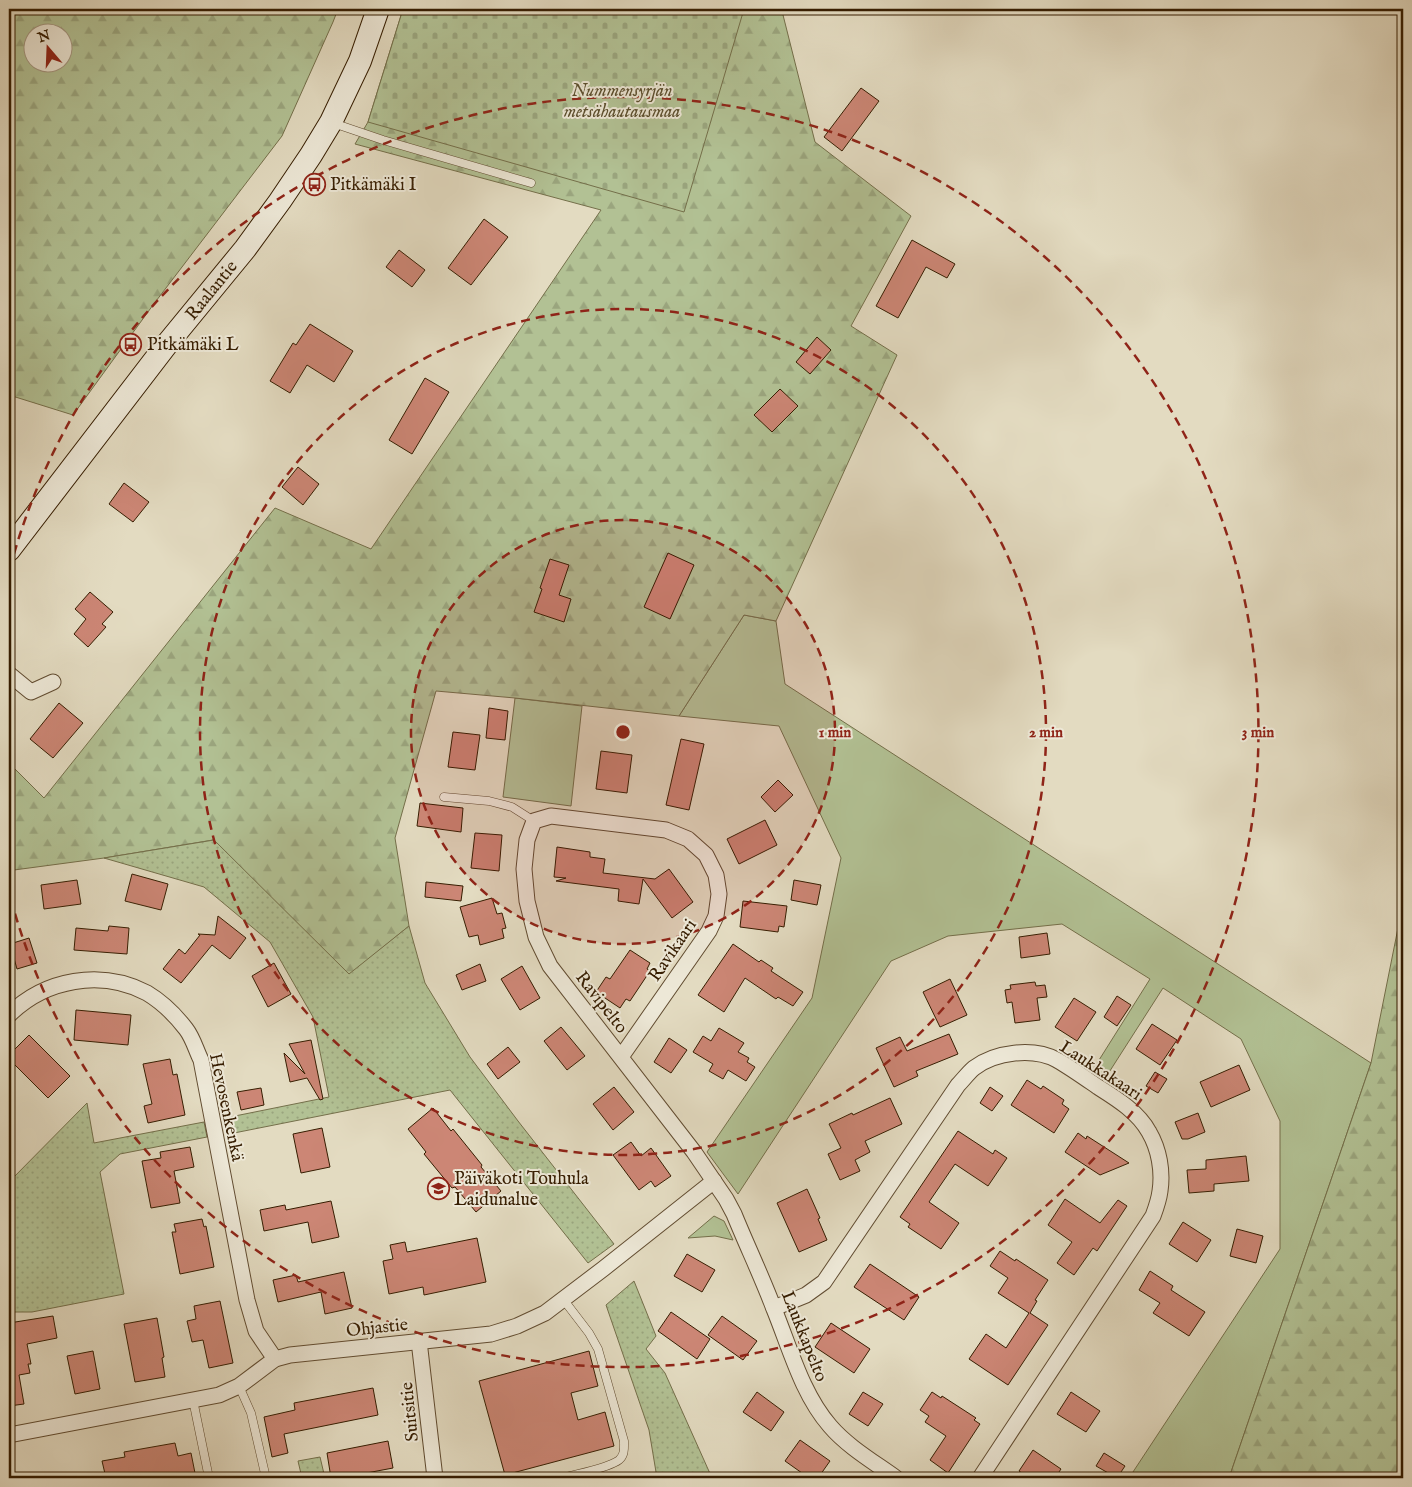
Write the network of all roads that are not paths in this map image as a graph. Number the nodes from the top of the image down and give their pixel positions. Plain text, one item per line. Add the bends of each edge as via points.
1 (378, 9) edge
2 (331, 122) junction
3 (531, 183) dead end
4 (9, 550) edge
5 (9, 674) edge
6 (53, 682) dead end
7 (444, 797) dead end
8 (534, 821) junction
9 (9, 1015) edge
10 (621, 1057) junction
11 (714, 1181) junction
12 (563, 1299) junction
13 (774, 1308) junction
14 (419, 1341) junction
15 (275, 1359) junction
16 (239, 1386) junction
17 (193, 1400) junction
18 (9, 1435) edge
19 (209, 1478) edge
20 (266, 1478) edge
21 (435, 1478) edge
22 (563, 1478) edge
23 (896, 1478) edge
24 (980, 1478) edge

1 - 2 street, Raalantie via 360,60
2 - 3 lane
2 - 4 street, Raalantie via 263,225
5 - 6 street via 31,692
7 - 8 lane via 489,801 512,807
8 - 10 street, Ravipelto via 527,840 524,869 527,901 536,937 550,966
8 - 10 street, Ravikaari via 551,816 666,830 688,839 706,855 716,875 719,894 710,930
9 - 15 street, Hevosenkenkä via 34,996 57,985 103,980 147,994 168,1009 187,1031 201,1060 247,1300 256,1331
10 - 11 street, Ravipelto
11 - 12 street, Ohjastie
11 - 13 street, Laukkapelto via 734,1214
12 - 14 street, Ohjastie via 545,1313 491,1334
12 - 22 lane via 598,1349 624,1442 620,1459 608,1466
13 - 23 street, Laukkapelto via 813,1404 852,1446
13 - 24 street, Laukkakaari via 806,1295 824,1282 958,1085 974,1068 993,1058 1014,1053 1035,1053 1056,1059 1137,1115 1149,1132 1161,1173 1153,1216
14 - 15 street, Ohjastie
14 - 21 street, Suitsitie
15 - 16 street, Ohjastie
16 - 17 street, Ohjastie
16 - 20 lane via 251,1413
17 - 18 street, Ohjastie
17 - 19 lane

